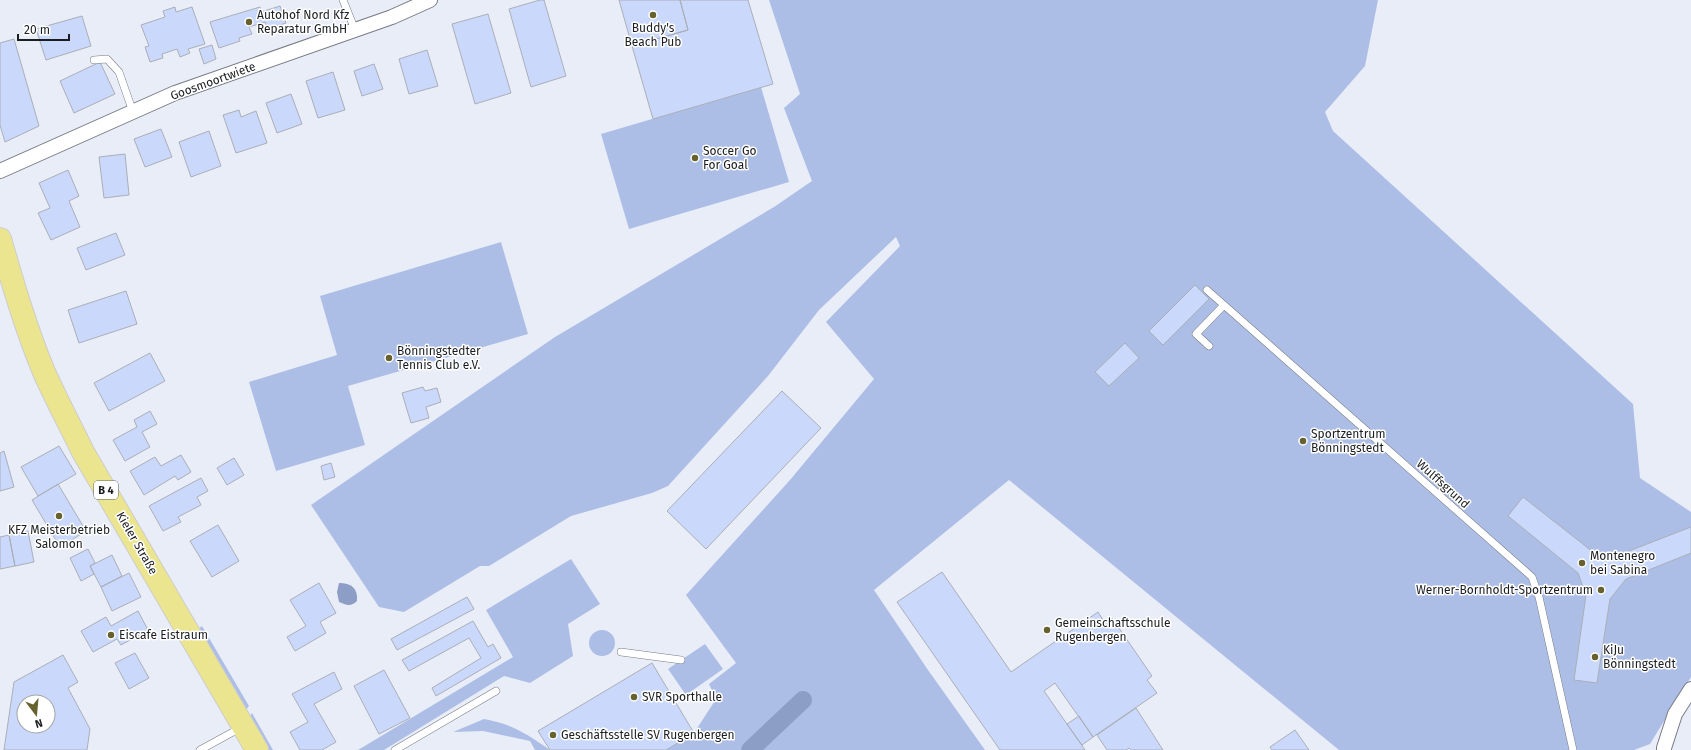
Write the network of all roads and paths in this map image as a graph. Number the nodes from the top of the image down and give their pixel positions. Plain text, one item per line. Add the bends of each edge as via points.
1 (342, 0) edge
2 (430, 0) edge
3 (355, 30) junction
4 (94, 60) dead end
5 (133, 112) junction
6 (0, 172) edge
7 (0, 239) edge
8 (1207, 290) dead end
9 (1224, 305) junction
10 (1209, 346) dead end
11 (621, 652) dead end
12 (681, 660) dead end
13 (1691, 689) edge
14 (496, 691) dead end
15 (244, 726) junction
16 (200, 750) edge
17 (257, 750) edge
18 (396, 750) edge
19 (1573, 750) edge
20 (1664, 750) edge

1 - 3 lane
2 - 3 street, Goosmoortwiete
3 - 5 street, Goosmoortwiete via 175,93
4 - 5 lane via 107,59 119,72
5 - 6 street, Goosmoortwiete
7 - 15 main road, Kieler Straße / B 4 via 21,311 44,372 83,452
8 - 9 lane, Wulffsgrund
9 - 10 lane via 1196,334
9 - 19 lane, Wulffsgrund via 1532,577 1539,597
11 - 12 lane
13 - 20 street via 1675,714
14 - 18 lane
15 - 16 lane
15 - 17 main road, Kieler Straße / B 4

